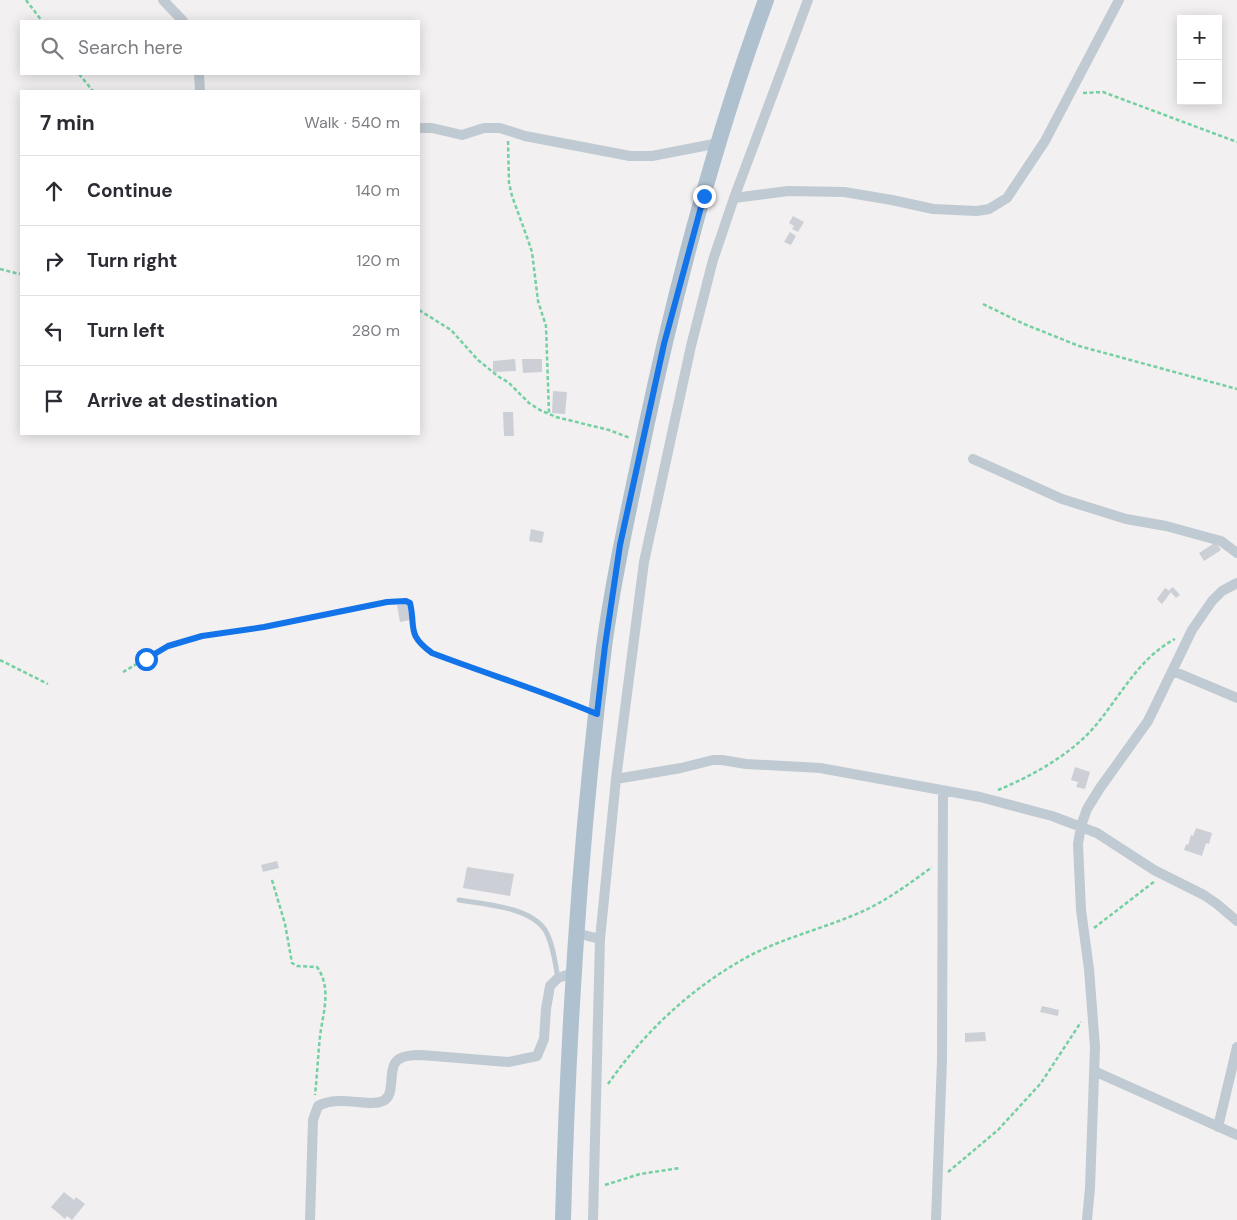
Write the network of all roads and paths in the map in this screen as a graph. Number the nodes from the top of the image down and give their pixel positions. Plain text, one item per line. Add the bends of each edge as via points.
1 (26, 0) edge
2 (163, 0) edge
3 (766, 0) edge
4 (808, 0) edge
5 (1119, 0) edge
6 (41, 20) edge
7 (182, 20) edge
8 (80, 75) edge
9 (199, 75) edge
10 (92, 90) edge
11 (200, 90) edge
12 (1069, 94) junction
13 (420, 128) edge
14 (507, 130) junction
15 (1237, 142) edge
16 (720, 143) junction
17 (734, 198) junction
18 (0, 270) edge
19 (20, 274) edge
20 (983, 304) dead end
21 (420, 311) edge
22 (1237, 389) edge
23 (549, 414) junction
24 (643, 444) junction
25 (973, 459) dead end
26 (1237, 552) edge
27 (1237, 583) edge
28 (1192, 630) junction
29 (0, 660) edge
30 (1173, 671) junction
31 (123, 672) dead end
32 (48, 684) dead end
33 (1237, 698) edge
34 (597, 714) junction
35 (616, 779) junction
36 (943, 792) junction
37 (980, 798) junction
38 (1081, 826) junction
39 (943, 859) junction
40 (1163, 874) junction
41 (272, 880) dead end
42 (460, 900) dead end
43 (1237, 921) edge
44 (576, 934) junction
45 (1085, 935) junction
46 (600, 939) junction
47 (566, 976) junction
48 (1092, 1005) junction
49 (1237, 1047) edge
50 (1094, 1071) junction
51 (315, 1098) dead end
52 (597, 1100) junction
53 (1218, 1127) junction
54 (1237, 1135) edge
55 (680, 1168) dead end
56 (938, 1181) junction
57 (594, 1189) junction
58 (310, 1220) edge
59 (563, 1220) edge
60 (593, 1220) edge
61 (936, 1220) edge
62 (1087, 1220) edge

1 - 6 path
2 - 7 street
3 - 16 main road
4 - 17 street
5 - 12 street
8 - 10 path
9 - 11 street
12 - 15 path via 1103,92
12 - 17 street via 1045,141 1006,198 989,209 933,209 844,192 788,191
13 - 14 street via 462,135 493,127
14 - 16 street via 630,156 652,156
14 - 23 path via 509,183 528,240 538,300 546,326
16 - 24 main road via 675,299
17 - 35 street via 713,260 691,346 644,562
18 - 19 path
20 - 22 path via 1079,346
21 - 23 path via 451,330 484,365 529,403
23 - 24 path via 610,430
24 - 34 main road via 620,545
25 - 26 street via 1062,499 1126,520 1166,526 1221,542
27 - 28 street via 1212,601
28 - 30 street
28 - 37 path via 1154,652 1095,727 1049,765
29 - 32 path
30 - 33 street
30 - 38 street via 1148,721 1100,788
31 - 34 path via 168,646 188,640 406,601 410,603 416,637 432,653
34 - 44 main road
35 - 36 street via 722,760 820,768
35 - 46 street
36 - 37 street
36 - 39 street
37 - 38 street
38 - 40 street via 1112,841
38 - 45 street via 1078,844
39 - 52 path via 862,912 790,937 750,956 704,984 660,1020 627,1056
39 - 56 street
40 - 43 street via 1204,895
40 - 45 path
41 - 51 path via 292,963 317,967 325,982
42 - 47 lane via 514,910 536,920 545,930
44 - 46 street
44 - 47 main road
45 - 48 street
46 - 52 street
47 - 58 street via 550,986 544,1039 537,1056 508,1062 421,1054 407,1056 395,1063 388,1098 382,1102 348,1100 318,1106 314,1120
47 - 59 main road
48 - 50 street
48 - 56 path via 1041,1083 998,1130
49 - 53 street
50 - 53 street
50 - 62 street
52 - 57 street
53 - 54 street
55 - 57 path via 623,1178
56 - 61 street
57 - 60 street

